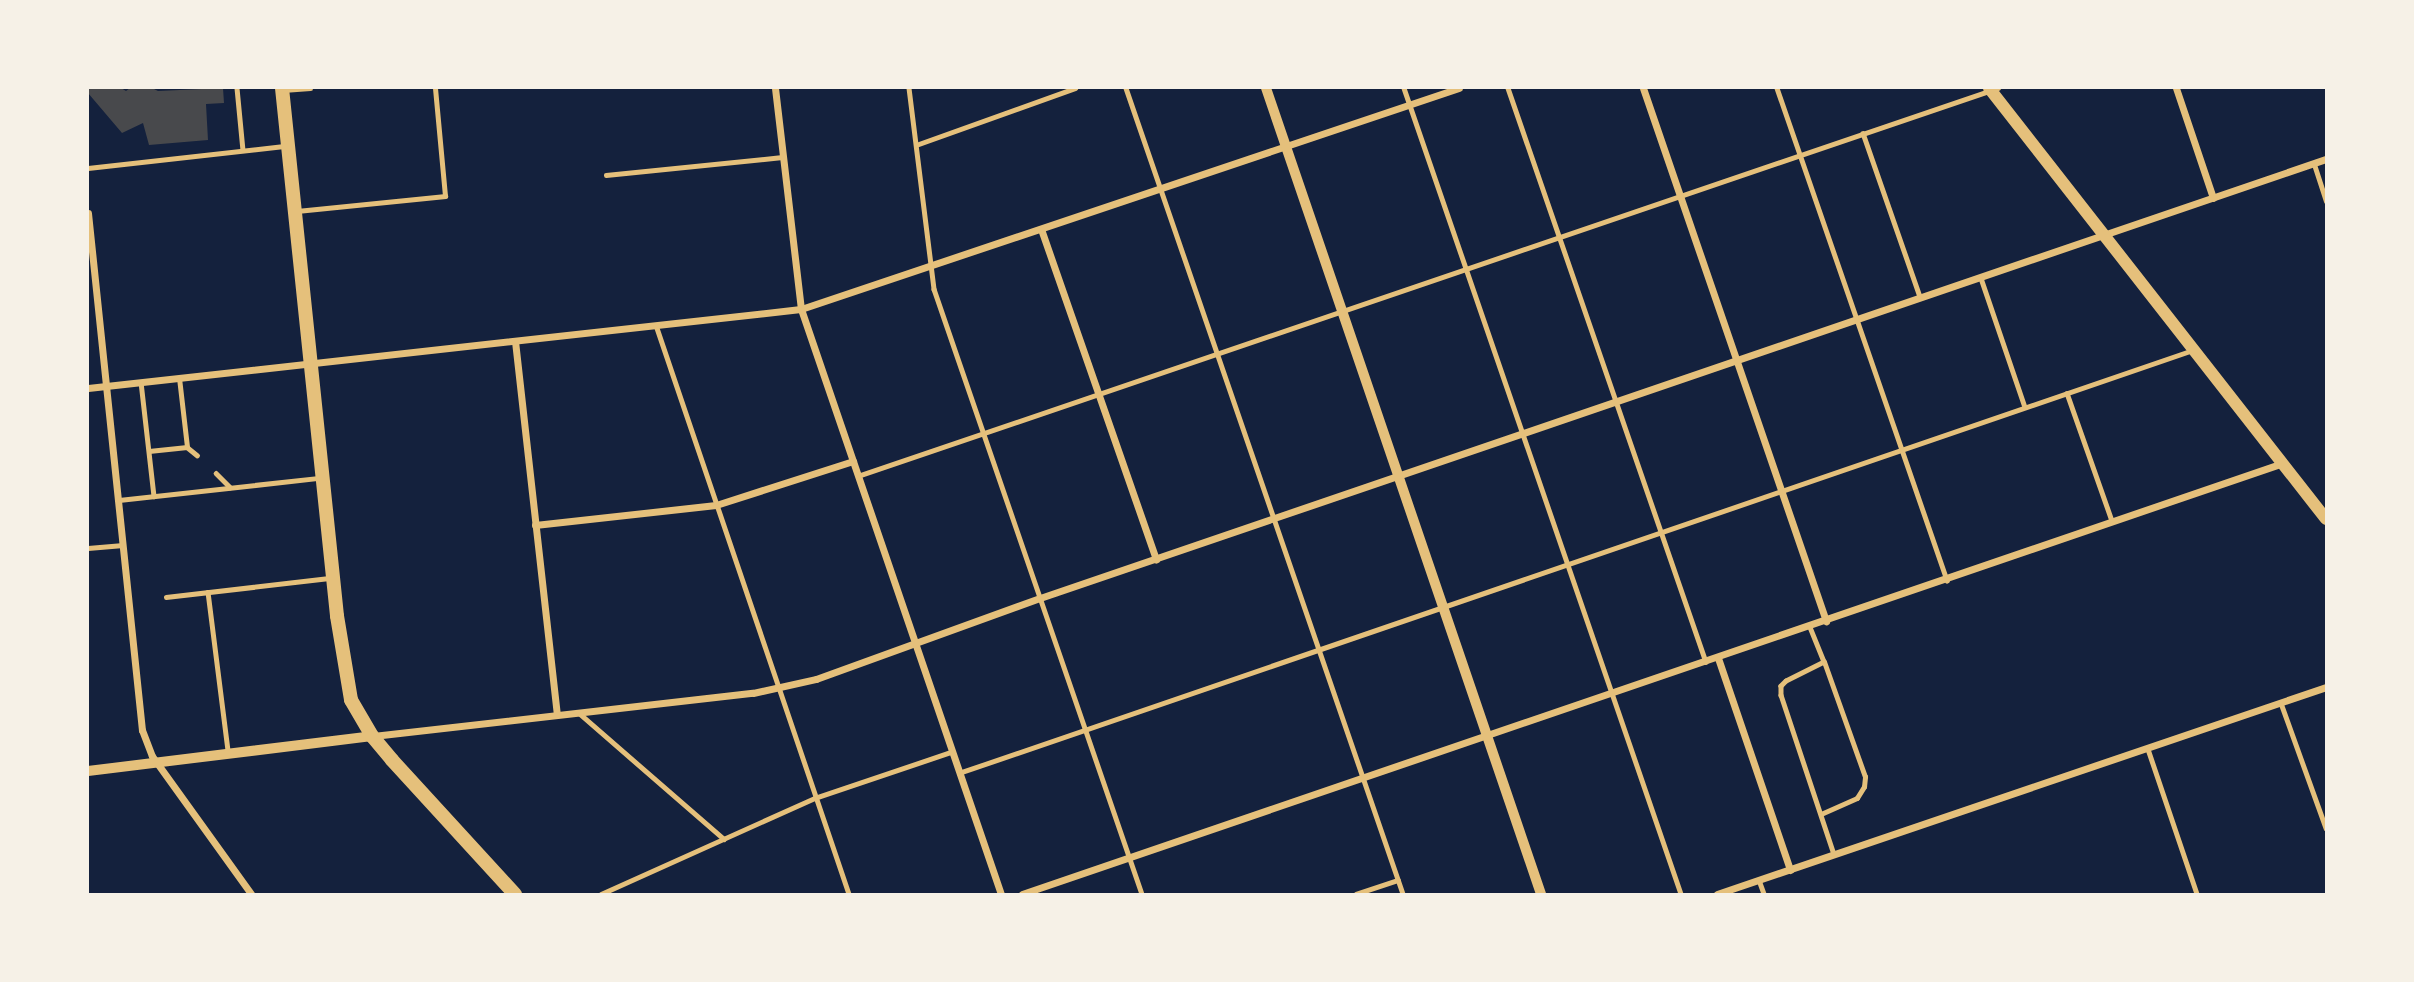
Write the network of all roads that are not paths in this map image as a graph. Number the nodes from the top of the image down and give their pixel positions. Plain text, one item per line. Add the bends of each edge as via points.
1 (237, 88) edge
2 (310, 88) edge
3 (435, 88) edge
4 (775, 88) edge
5 (909, 88) edge
6 (1075, 88) edge
7 (1126, 88) edge
8 (1266, 88) edge
9 (1404, 88) edge
10 (1459, 88) edge
11 (1508, 88) edge
12 (1643, 88) edge
13 (1777, 88) edge
14 (1993, 88) edge
15 (2176, 88) edge
16 (282, 89) edge
17 (1410, 104) junction
18 (1863, 133) junction
19 (289, 145) junction
20 (916, 145) junction
21 (1286, 146) junction
22 (243, 150) junction
23 (1800, 155) junction
24 (782, 157) junction
25 (2326, 159) edge
26 (2314, 163) junction
27 (88, 168) edge
28 (606, 175) dead end
29 (1161, 189) junction
30 (1680, 196) junction
31 (2213, 198) junction
32 (2326, 201) edge
33 (296, 211) junction
34 (88, 213) edge
35 (1041, 229) junction
36 (2105, 234) junction
37 (1559, 237) junction
38 (929, 267) junction
39 (1468, 269) junction
40 (1981, 277) junction
41 (91, 289) edge
42 (1920, 297) junction
43 (801, 309) junction
44 (1343, 313) junction
45 (1858, 318) junction
46 (656, 326) junction
47 (515, 341) junction
48 (2195, 349) junction
49 (1217, 354) junction
50 (1736, 360) junction
51 (311, 363) junction
52 (179, 378) junction
53 (141, 382) junction
54 (105, 386) junction
55 (88, 388) edge
56 (2067, 393) junction
57 (1099, 394) junction
58 (1615, 402) junction
59 (2025, 407) junction
60 (1524, 433) junction
61 (984, 434) junction
62 (187, 447) junction
63 (1902, 449) junction
64 (149, 451) junction
65 (197, 455) dead end
66 (853, 461) junction
67 (2284, 463) junction
68 (216, 473) dead end
69 (858, 476) junction
70 (1399, 476) junction
71 (323, 477) junction
72 (231, 488) junction
73 (1781, 490) junction
74 (154, 496) junction
75 (118, 500) junction
76 (716, 505) junction
77 (1274, 519) junction
78 (2326, 519) edge
79 (2112, 523) junction
80 (536, 525) junction
81 (1660, 531) junction
82 (123, 545) junction
83 (88, 548) edge
84 (1156, 560) junction
85 (1568, 563) junction
86 (333, 578) junction
87 (1947, 580) junction
88 (208, 592) junction
89 (166, 597) dead end
90 (1040, 598) junction
91 (1444, 606) junction
92 (1826, 621) junction
93 (1810, 627) junction
94 (915, 643) junction
95 (1318, 648) junction
96 (1718, 658) junction
97 (1706, 662) junction
98 (1824, 662) junction
99 (2326, 687) edge
100 (779, 689) junction
101 (1612, 694) junction
102 (2281, 703) junction
103 (578, 712) junction
104 (557, 715) junction
105 (1085, 729) junction
106 (372, 736) junction
107 (1488, 737) junction
108 (2148, 749) junction
109 (951, 752) junction
110 (228, 753) junction
111 (158, 764) junction
112 (88, 771) edge
113 (958, 774) junction
114 (1363, 779) junction
115 (815, 798) junction
116 (1821, 814) junction
117 (2326, 828) edge
118 (724, 839) junction
119 (1834, 855) junction
120 (1129, 858) junction
121 (1790, 870) junction
122 (1398, 880) junction
123 (1759, 880) junction
124 (251, 894) edge
125 (515, 894) edge
126 (601, 894) edge
127 (849, 894) edge
128 (1001, 894) edge
129 (1022, 894) edge
130 (1142, 894) edge
131 (1356, 894) edge
132 (1403, 894) edge
133 (1541, 894) edge
134 (1681, 894) edge
135 (1717, 894) edge
136 (1764, 894) edge
137 (2197, 894) edge

1 - 22 lane
2 - 16 lane
3 - 33 lane via 445,196
4 - 24 street
5 - 20 lane
6 - 20 lane
7 - 29 lane
8 - 21 street
9 - 17 lane
10 - 17 street
11 - 37 lane
12 - 30 street
13 - 23 lane
14 - 18 lane
14 - 36 main road
15 - 31 street
16 - 19 main road
17 - 21 street
17 - 39 lane
18 - 23 lane
18 - 42 lane
19 - 22 lane
19 - 33 main road
20 - 38 lane
21 - 29 street
21 - 44 street
22 - 27 lane
23 - 30 lane
23 - 45 lane
24 - 28 lane
24 - 43 street
25 - 26 street
26 - 31 street
26 - 32 lane
29 - 35 street
29 - 49 lane
30 - 37 lane
30 - 50 street
31 - 36 street
33 - 51 main road
34 - 41 street
35 - 38 street
35 - 57 street
36 - 40 street
36 - 48 main road
37 - 39 lane
37 - 58 lane
38 - 43 street
38 - 61 lane
39 - 44 lane
39 - 60 lane
40 - 42 street
40 - 59 lane
41 - 54 street
42 - 45 street
43 - 46 street
43 - 66 street
44 - 49 lane
44 - 70 street
45 - 50 street
45 - 63 lane
46 - 47 street
46 - 76 lane
47 - 51 street
47 - 80 street
48 - 56 lane
48 - 67 main road
49 - 57 lane
49 - 77 lane
50 - 58 street
50 - 73 street
51 - 52 street
51 - 71 main road
52 - 53 street
52 - 62 lane
53 - 54 street
53 - 64 lane
54 - 55 street
54 - 75 street
56 - 59 lane
56 - 79 lane
57 - 61 lane
57 - 84 street
58 - 60 street
58 - 81 lane
59 - 63 lane
60 - 70 street
60 - 85 lane
61 - 69 lane
61 - 90 lane
62 - 64 lane
62 - 65 lane
63 - 73 lane
63 - 87 lane
64 - 74 lane
66 - 69 street
66 - 76 street
67 - 78 main road
67 - 79 street
68 - 72 lane
69 - 94 street
70 - 77 street
70 - 91 street
71 - 72 lane
71 - 86 main road
72 - 74 lane
73 - 81 lane
73 - 92 street
74 - 75 lane
75 - 82 street
76 - 80 street
76 - 100 lane
77 - 84 street
77 - 95 lane
79 - 87 street
80 - 104 street
81 - 85 lane
81 - 97 lane
82 - 83 lane
82 - 111 street via 142,730
84 - 90 street
85 - 91 lane
85 - 101 lane
86 - 88 lane
86 - 106 main road via 349,690
87 - 92 street
88 - 89 lane
88 - 110 lane
90 - 94 street
90 - 105 lane
91 - 95 lane
91 - 107 street
92 - 93 street
93 - 96 street
93 - 98 lane
94 - 100 street
94 - 109 street
95 - 105 lane
95 - 114 lane
96 - 97 street
96 - 121 street
97 - 101 street
98 - 116 lane via 1781,686
98 - 116 lane via 1865,777 1857,798
99 - 102 street
100 - 103 street
100 - 115 lane
101 - 107 street
101 - 134 lane
102 - 108 street
102 - 117 lane
103 - 104 street
103 - 118 lane
104 - 106 street
105 - 113 lane
105 - 120 lane
106 - 110 street
106 - 125 main road
107 - 114 street
107 - 133 street
108 - 119 street
108 - 137 lane
109 - 113 street
109 - 115 lane
110 - 111 street
111 - 112 street
111 - 124 street
113 - 128 street
114 - 120 street
114 - 122 lane
115 - 118 lane
115 - 127 lane
116 - 119 lane
118 - 126 lane
119 - 121 street
120 - 129 street
120 - 130 lane
121 - 123 street
122 - 131 lane
122 - 132 lane
123 - 135 street
123 - 136 lane

